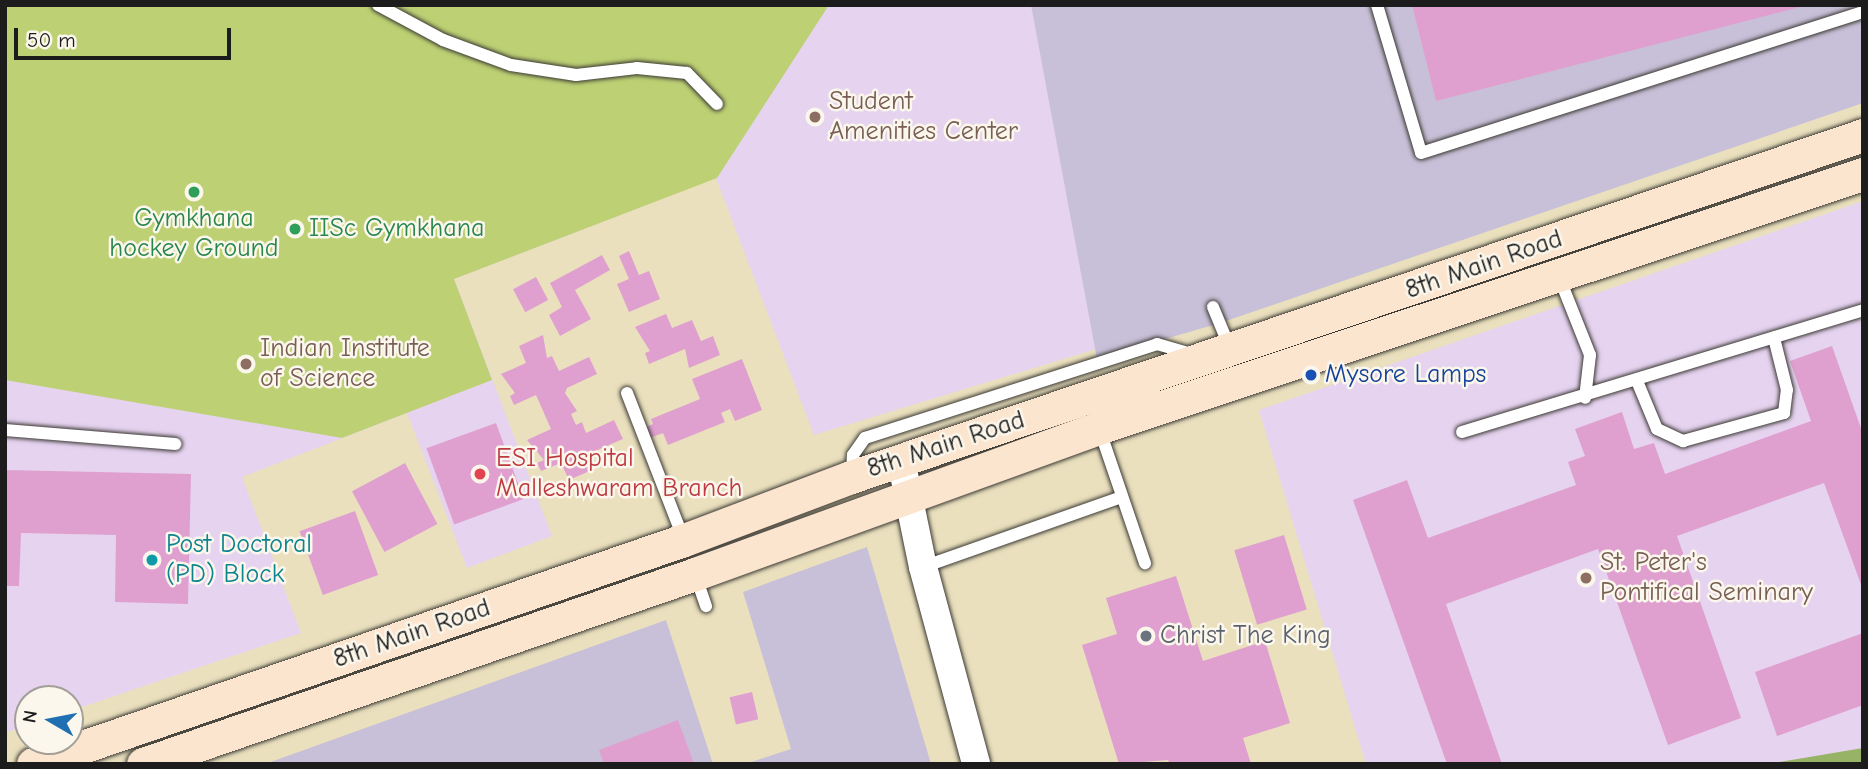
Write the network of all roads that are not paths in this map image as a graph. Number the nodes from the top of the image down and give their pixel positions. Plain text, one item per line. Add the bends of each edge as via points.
1 (379, 5) edge
2 (1377, 5) edge
3 (1863, 12) edge
4 (717, 104) dead end
5 (1863, 135) edge
6 (1863, 174) edge
7 (1559, 277) junction
8 (1213, 307) dead end
9 (1863, 310) edge
10 (1774, 338) junction
11 (1217, 353) junction
12 (1637, 382) junction
13 (627, 393) dead end
14 (1585, 398) junction
15 (1098, 428) junction
16 (5, 429) edge
17 (1462, 432) dead end
18 (175, 444) dead end
19 (901, 460) junction
20 (851, 477) junction
21 (910, 495) junction
22 (1122, 497) junction
23 (684, 540) junction
24 (1145, 563) dead end
25 (923, 567) junction
26 (695, 574) junction
27 (706, 606) dead end
28 (33, 764) edge
29 (143, 764) edge
30 (976, 764) edge

1 - 4 lane via 443,40 511,65 576,75 637,68 687,73
2 - 3 lane via 1421,153
5 - 11 main road, 8th Main Road
6 - 7 main road, 8th Main Road
7 - 14 lane via 1590,355
7 - 15 main road, 8th Main Road
8 - 11 lane
9 - 10 lane
10 - 12 lane
10 - 12 lane via 1787,390 1784,413 1682,441 1657,429
11 - 19 main road, 8th Main Road
11 - 20 lane via 1157,344 865,438 853,456
12 - 14 lane
13 - 23 lane
14 - 17 lane
15 - 21 main road, 8th Main Road
15 - 22 lane
16 - 18 lane
19 - 20 main road, 8th Main Road
19 - 21 street
20 - 23 main road, 8th Main Road
21 - 25 street
21 - 26 main road, 8th Main Road
22 - 24 lane
22 - 25 lane
23 - 26 main road
23 - 28 main road, 8th Main Road
25 - 30 street
26 - 27 lane
26 - 29 main road, 8th Main Road

